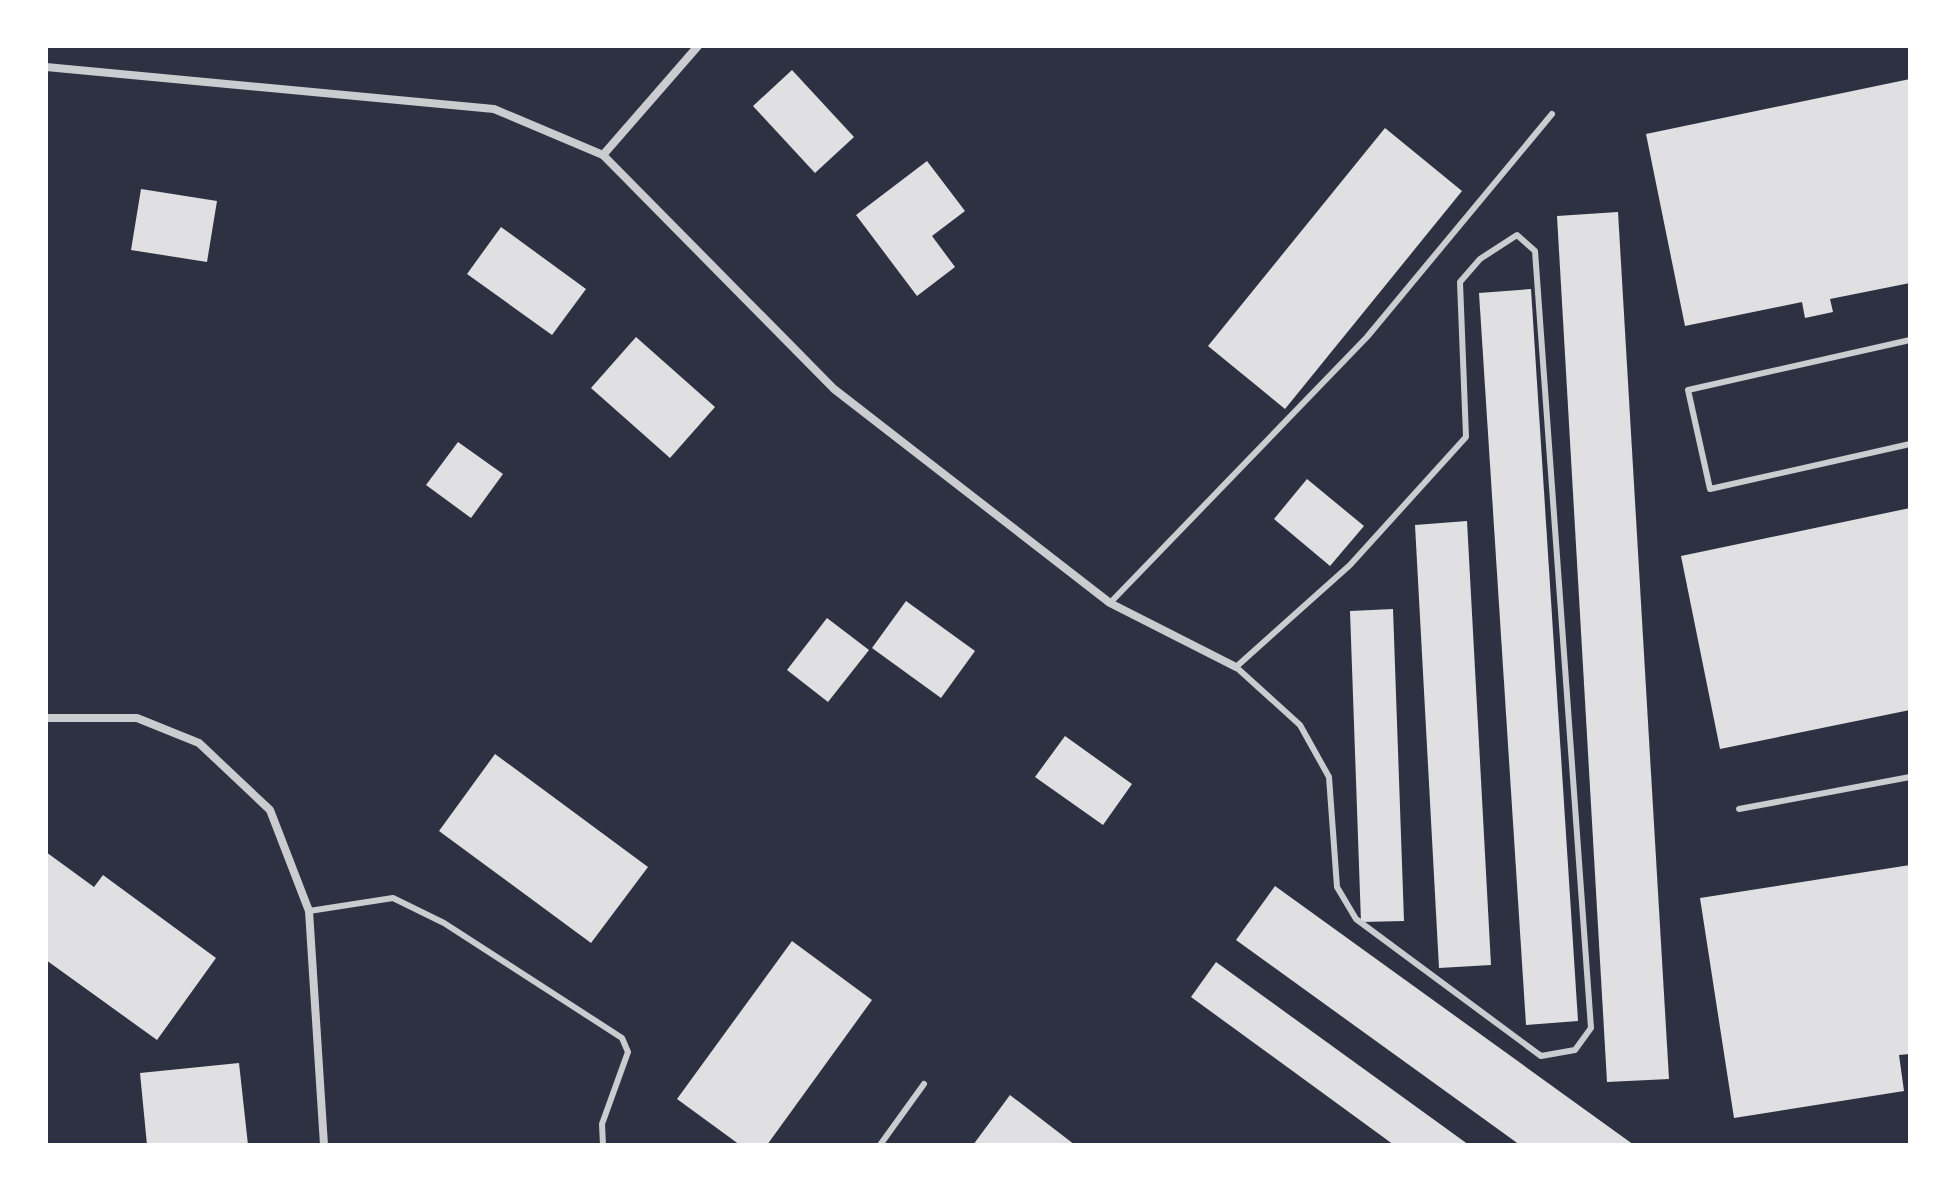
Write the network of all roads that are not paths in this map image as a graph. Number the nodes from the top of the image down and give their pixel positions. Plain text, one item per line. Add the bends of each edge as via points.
1 (698, 46) edge
2 (46, 67) edge
3 (1552, 114) dead end
4 (603, 155) junction
5 (1910, 340) edge
6 (1910, 444) edge
7 (1110, 603) junction
8 (1236, 667) junction
9 (46, 718) edge
10 (1910, 777) edge
11 (1739, 809) dead end
12 (309, 911) junction
13 (924, 1084) dead end
14 (324, 1145) edge
15 (603, 1145) edge
16 (880, 1145) edge

1 - 4 street
2 - 4 street via 494,109
3 - 7 lane via 1367,337
4 - 7 street via 834,389
5 - 6 lane via 1688,390 1710,489
7 - 8 street
8 - 8 lane via 1300,725 1329,777 1337,887 1356,919 1541,1056 1575,1050 1591,1028 1570,727 1535,251 1517,235 1480,259 1460,282 1466,437 1350,565
9 - 12 street via 137,718 199,743 270,810
10 - 11 lane
12 - 14 street
12 - 15 lane via 393,898 444,923 622,1038 628,1052 602,1124
13 - 16 lane

